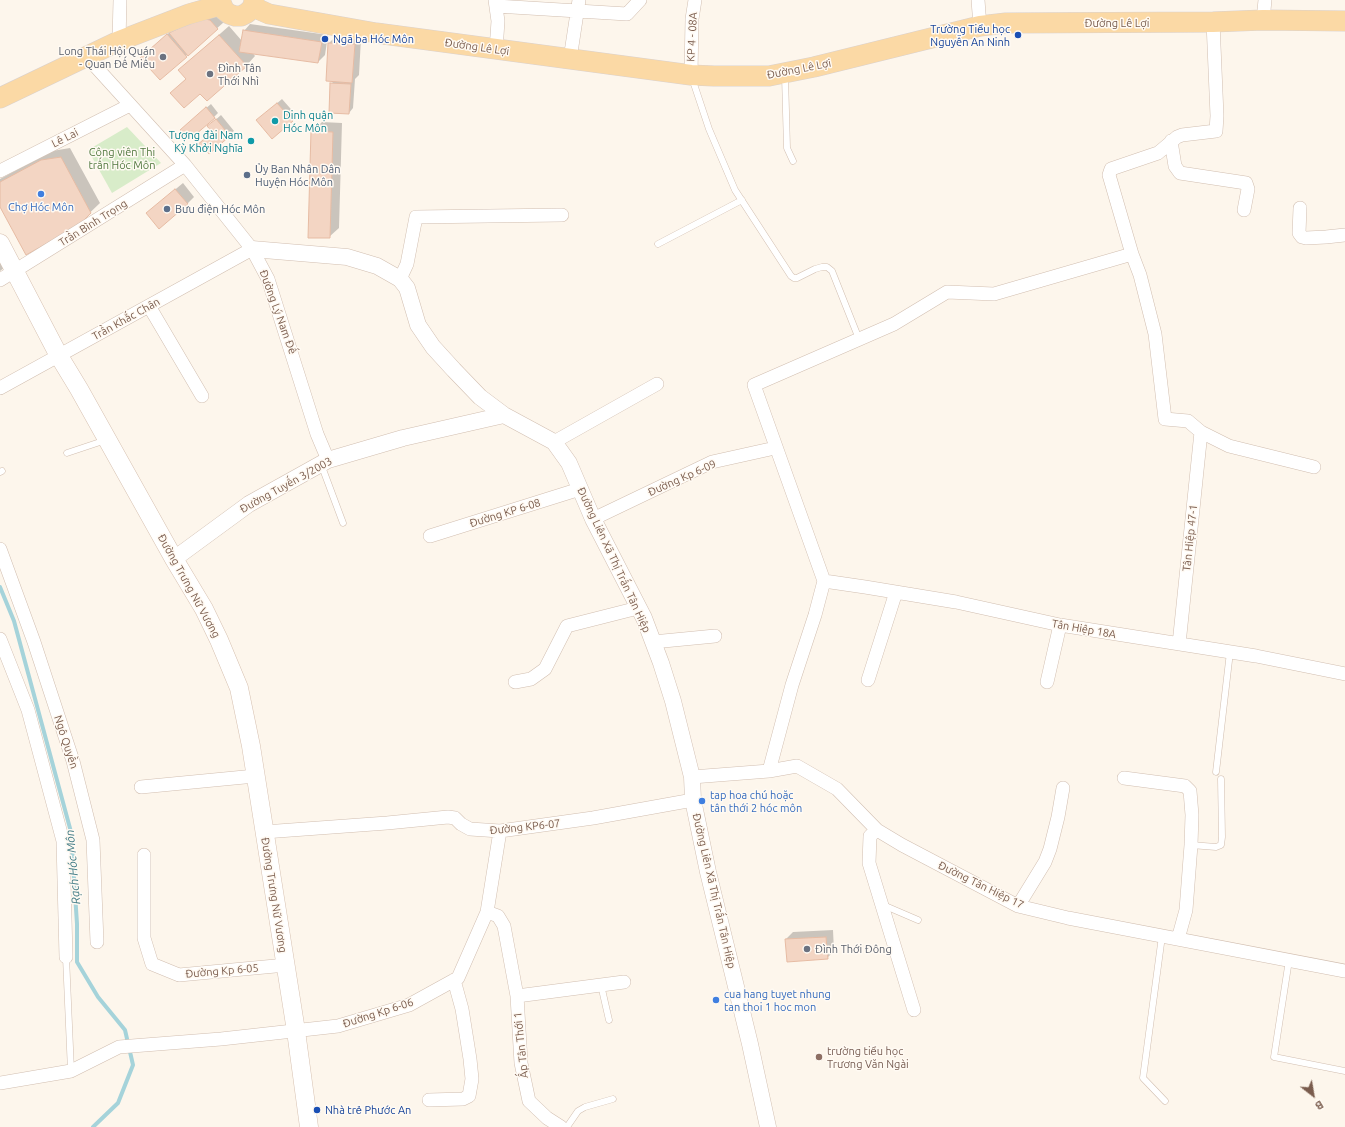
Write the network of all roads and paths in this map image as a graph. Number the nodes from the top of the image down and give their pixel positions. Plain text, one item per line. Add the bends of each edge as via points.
1 (120, 0) edge
2 (640, 0) edge
3 (695, 0) edge
4 (978, 0) edge
5 (1265, 0) edge
6 (220, 3) edge
7 (496, 3) edge
8 (254, 4) edge
9 (578, 5) edge
10 (1263, 20) junction
11 (1345, 21) edge
12 (1213, 22) junction
13 (980, 26) junction
14 (119, 41) junction
15 (496, 50) junction
16 (86, 56) junction
17 (570, 59) junction
18 (785, 73) junction
19 (691, 75) junction
20 (0, 98) edge
21 (130, 105) junction
22 (1171, 141) junction
23 (793, 161) dead end
24 (185, 165) junction
25 (0, 172) edge
26 (742, 200) junction
27 (1300, 208) dead end
28 (1244, 210) dead end
29 (562, 215) dead end
30 (1345, 235) edge
31 (0, 243) edge
32 (658, 244) dead end
33 (252, 249) junction
34 (1132, 254) junction
35 (7, 276) edge
36 (400, 279) junction
37 (149, 306) junction
38 (859, 339) junction
39 (59, 356) junction
40 (657, 384) dead end
41 (0, 388) edge
42 (202, 396) dead end
43 (504, 415) junction
44 (1202, 432) junction
45 (107, 440) junction
46 (554, 442) junction
47 (775, 448) junction
48 (67, 453) dead end
49 (324, 462) junction
50 (1314, 467) dead end
51 (580, 489) junction
52 (593, 519) junction
53 (343, 523) dead end
54 (430, 536) dead end
55 (0, 549) edge
56 (174, 559) junction
57 (824, 581) junction
58 (896, 592) junction
59 (638, 608) junction
60 (1060, 625) junction
61 (715, 636) dead end
62 (0, 639) edge
63 (653, 642) junction
64 (1179, 644) junction
65 (1230, 652) junction
66 (1345, 674) edge
67 (868, 680) dead end
68 (515, 682) dead end
69 (1047, 682) dead end
70 (769, 772) junction
71 (1216, 772) dead end
72 (255, 776) junction
73 (692, 777) junction
74 (1124, 778) dead end
75 (1221, 779) dead end
76 (141, 787) dead end
77 (1063, 788) dead end
78 (693, 800) junction
79 (877, 830) junction
80 (500, 831) junction
81 (264, 832) junction
82 (1192, 845) junction
83 (144, 855) dead end
84 (882, 905) junction
85 (1018, 906) junction
86 (487, 912) junction
87 (918, 920) dead end
88 (1162, 936) junction
89 (1178, 939) junction
90 (97, 942) dead end
91 (66, 957) joint
92 (1288, 960) junction
93 (286, 965) junction
94 (1345, 971) edge
95 (454, 980) junction
96 (624, 982) dead end
97 (601, 985) junction
98 (517, 996) junction
99 (914, 1010) dead end
100 (609, 1020) dead end
101 (296, 1031) junction
102 (71, 1071) junction
103 (1345, 1071) edge
104 (0, 1083) edge
105 (613, 1099) dead end
106 (429, 1100) dead end
107 (1165, 1101) dead end
108 (309, 1127) edge
109 (561, 1127) edge
110 (567, 1127) edge
111 (768, 1127) edge

1 - 14 street
2 - 9 street via 627,14
3 - 19 street, KP 4 - 08A
4 - 13 street
5 - 10 street
6 - 8 main road via 224,10 235,16 241,16
6 - 14 main road
7 - 9 street
7 - 15 street
8 - 15 main road, Đường Lê Lợi via 269,14 376,33
9 - 17 street
10 - 11 main road, Đường Lê Lợi
10 - 12 main road, Đường Lê Lợi
12 - 13 main road, Đường Lê Lợi via 1006,23
12 - 22 street via 1217,129 1213,133 1182,135
13 - 18 main road, Đường Lê Lợi
14 - 16 main road
15 - 17 main road, Đường Lê Lợi
16 - 20 main road
16 - 21 street, Đường Lý Nam Đế
17 - 19 main road, Đường Lê Lợi
18 - 19 main road, Đường Lê Lợi via 769,76
18 - 23 lane via 787,148
19 - 26 lane via 724,166
21 - 24 street, Đường Lý Nam Đế
21 - 25 street, Lê Lai
22 - 28 street via 1175,166 1180,173 1246,183 1248,188
22 - 34 street via 1158,154 1111,169 1109,172
24 - 33 street, Đường Lý Nam Đế
24 - 35 street, Trần Bình Trọng
26 - 32 lane
26 - 38 lane via 791,276 797,278 822,267 827,267 832,272
27 - 30 street via 1299,233 1302,237
29 - 36 street via 416,217 407,264
31 - 35 main road, Đường Trưng Nữ Vương
33 - 36 street via 347,257 377,266
33 - 37 street, Trần Khắc Chân
33 - 49 street, Đường Lý Nam Đế via 268,279 318,434
34 - 38 street via 994,294 948,292 894,324
34 - 44 street via 1155,334 1165,419 1188,421
35 - 39 main road, Đường Trưng Nữ Vương
36 - 43 street, Đường Liên Xã Thị Trấn Tân Hiệp via 406,288 418,325 433,347 480,398
37 - 39 street, Trần Khắc Chân
37 - 42 street
38 - 47 street via 754,385
39 - 41 street, Trần Khắc Chân
39 - 45 main road, Đường Trưng Nữ Vương
40 - 46 street
43 - 46 street, Đường Liên Xã Thị Trấn Tân Hiệp
43 - 49 street, Đường Tuyến 3/2003 via 402,438
44 - 50 street via 1229,446
44 - 64 street, Tân Hiệp 47-1
45 - 48 lane
45 - 56 main road, Đường Trưng Nữ Vương
46 - 51 street, Đường Liên Xã Thị Trấn Tân Hiệp via 569,463
47 - 52 street, Đường Kp 6-09 via 712,462
47 - 57 street
49 - 53 lane
49 - 56 street, Đường Tuyến 3/2003 via 249,504
51 - 52 street, Đường Liên Xã Thị Trấn Tân Hiệp
51 - 54 street, Đường KP 6-08
52 - 59 street, Đường Liên Xã Thị Trấn Tân Hiệp
55 - 90 street, Ngô Quyền via 73,761 93,840
56 - 72 main road, Đường Trưng Nữ Vương via 207,615 240,688
57 - 58 street, Tân Hiệp 18A
57 - 70 street
58 - 60 street, Tân Hiệp 18A via 956,602
58 - 67 street
59 - 63 street, Đường Liên Xã Thị Trấn Tân Hiệp
59 - 68 street via 567,626 545,669 531,679
60 - 64 street, Tân Hiệp 18A
60 - 69 street
61 - 63 street
62 - 91 street via 28,710 63,841
63 - 73 street, Đường Liên Xã Thị Trấn Tân Hiệp via 673,701
64 - 65 street, Tân Hiệp 18A
65 - 66 street, Tân Hiệp 18A
65 - 71 lane
70 - 73 street, Đường Tân Hiệp 17
70 - 79 street, Đường Tân Hiệp 17 via 797,766 836,789
72 - 76 street
72 - 81 main road, Đường Trưng Nữ Vương
73 - 78 street, Đường Liên Xã Thị Trấn Tân Hiệp
74 - 82 street via 1188,788 1191,800
75 - 82 lane via 1221,845
77 - 85 street via 1050,849 1045,862
78 - 80 street, Đường KP6-07
78 - 111 street, Đường Liên Xã Thị Trấn Tân Hiệp
79 - 84 street via 870,836 869,863
79 - 85 street, Đường Tân Hiệp 17
80 - 81 street, Đường KP6-07 via 470,829 455,818 448,817
80 - 86 street, Đường Kp 6-06
81 - 93 main road, Đường Trưng Nữ Vương
82 - 89 street via 1186,910
83 - 93 street, Đường Kp 6-05 via 144,938 152,964 179,975
84 - 87 lane
84 - 99 street
85 - 88 street, Đường Tân Hiệp 17
86 - 95 street, Đường Kp 6-06 via 458,978
86 - 98 street, Ấp Tân Thới 1 via 498,916 504,926
88 - 89 street, Đường Tân Hiệp 17
88 - 107 lane via 1143,1078
89 - 92 street, Đường Tân Hiệp 17
91 - 102 lane
92 - 94 street, Đường Tân Hiệp 17
92 - 103 lane via 1274,1057
93 - 101 main road, Đường Trưng Nữ Vương
95 - 101 street, Đường Kp 6-06 via 409,1005 338,1026
95 - 106 street via 462,1009 472,1079 468,1096 463,1099
96 - 97 street, Ấp Tân Thới 1
97 - 98 street, Ấp Tân Thới 1
97 - 100 lane
98 - 109 street, Ấp Tân Thới 1 via 521,1063 529,1102
101 - 102 street, Đường Kp 6-06 via 120,1047
101 - 108 main road, Đường Trưng Nữ Vương
102 - 104 street
105 - 110 lane via 578,1111

